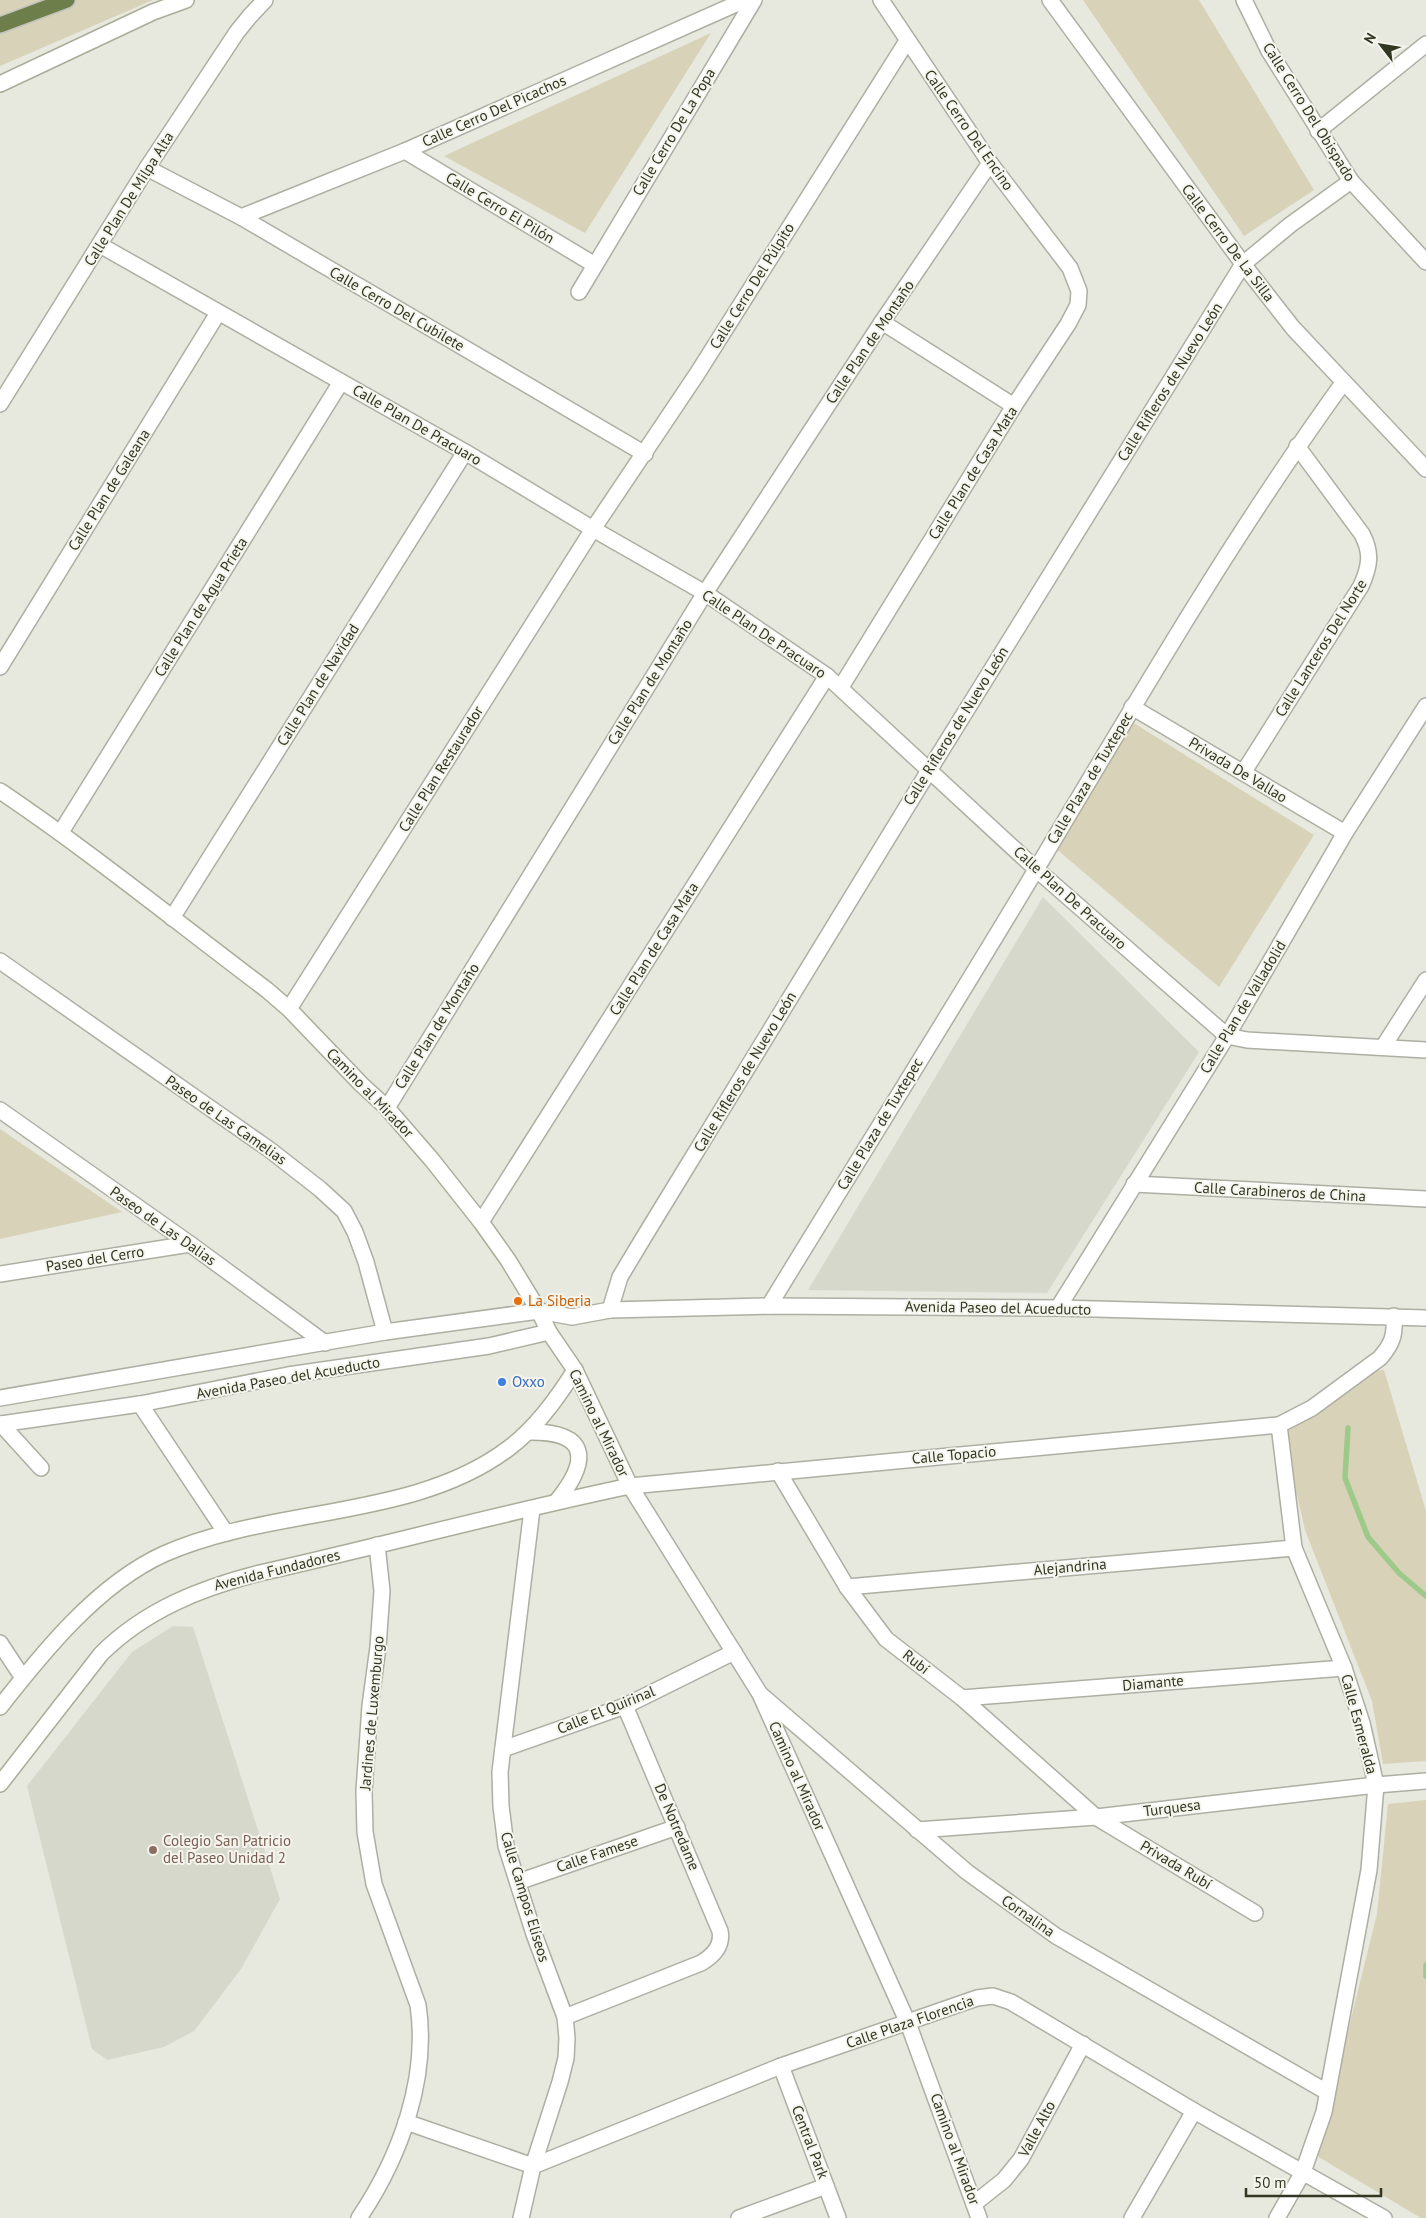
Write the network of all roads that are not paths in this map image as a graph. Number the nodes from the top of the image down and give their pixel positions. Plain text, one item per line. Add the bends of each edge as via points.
1 (67, 0) edge
2 (186, 0) edge
3 (265, 0) edge
4 (745, 0) edge
5 (754, 0) edge
6 (881, 0) edge
7 (1050, 0) edge
8 (1245, 0) edge
9 (0, 25) edge
10 (907, 42) junction
11 (1426, 44) edge
12 (0, 84) edge
13 (1318, 131) junction
14 (405, 151) junction
15 (990, 163) junction
16 (147, 168) junction
17 (1351, 181) junction
18 (241, 217) junction
19 (100, 245) junction
20 (1423, 252) edge
21 (1062, 256) joint
22 (1243, 264) junction
23 (595, 265) junction
24 (579, 292) dead end
25 (218, 313) junction
26 (882, 322) junction
27 (341, 382) junction
28 (1343, 383) junction
29 (0, 404) edge
30 (1014, 406) junction
31 (1297, 446) junction
32 (465, 452) junction
33 (645, 454) junction
34 (1426, 469) edge
35 (593, 529) junction
36 (704, 593) junction
37 (0, 668) edge
38 (827, 676) junction
39 (841, 687) junction
40 (1426, 706) edge
41 (1132, 708) junction
42 (930, 769) junction
43 (1243, 773) junction
44 (0, 791) edge
45 (61, 832) junction
46 (1345, 833) junction
47 (1036, 869) junction
48 (172, 918) junction
49 (0, 961) edge
50 (1426, 980) edge
51 (289, 1010) junction
52 (1227, 1036) junction
53 (1383, 1047) junction
54 (1426, 1050) edge
55 (387, 1108) junction
56 (0, 1110) edge
57 (1134, 1184) junction
58 (1426, 1199) edge
59 (481, 1222) junction
60 (190, 1244) junction
61 (0, 1274) edge
62 (769, 1306) junction
63 (1058, 1308) junction
64 (610, 1310) junction
65 (539, 1312) junction
66 (1394, 1316) junction
67 (572, 1317) junction
68 (1426, 1318) edge
69 (385, 1332) junction
70 (549, 1332) junction
71 (325, 1343) junction
72 (282, 1348) junction
73 (574, 1370) junction
74 (288, 1375) junction
75 (0, 1398) edge
76 (140, 1404) junction
77 (1, 1424) edge
78 (1278, 1425) junction
79 (528, 1432) junction
80 (41, 1468) dead end
81 (778, 1471) junction
82 (630, 1486) junction
83 (556, 1501) junction
84 (532, 1509) junction
85 (226, 1533) junction
86 (378, 1545) junction
87 (1294, 1548) junction
88 (847, 1587) junction
89 (0, 1643) edge
90 (734, 1652) junction
91 (1344, 1668) junction
92 (23, 1678) junction
93 (760, 1694) junction
94 (962, 1698) junction
95 (625, 1706) junction
96 (0, 1708) edge
97 (503, 1749) junction
98 (1426, 1781) edge
99 (0, 1784) edge
100 (1376, 1785) junction
101 (1096, 1817) junction
102 (676, 1827) junction
103 (917, 1830) junction
104 (518, 1882) junction
105 (1255, 1913) dead end
106 (566, 2017) junction
107 (908, 2023) junction
108 (1083, 2044) junction
109 (781, 2066) junction
110 (1327, 2092) junction
111 (1194, 2111) junction
112 (406, 2122) junction
113 (533, 2166) junction
114 (1303, 2172) junction
115 (826, 2186) junction
116 (975, 2203) junction
117 (359, 2218) edge
118 (521, 2218) edge
119 (739, 2218) edge
120 (838, 2218) edge
121 (980, 2218) edge
122 (1132, 2218) edge
123 (1277, 2218) edge
124 (1384, 2218) edge

1 - 9 highway
2 - 12 street via 153,12
3 - 16 street, Calle Plan De Milpa Alta via 237,32
4 - 14 street, Calle Cerro Del Picachos
5 - 23 street, Calle Cerro De La Popa
6 - 10 street, Calle Cerro Del Encino
7 - 22 street, Calle Cerro De La Silla
8 - 13 street, Calle Cerro Del Obispado via 1268,50
10 - 15 street, Calle Cerro Del Encino
10 - 33 street, Calle Cerro Del Púlpito
11 - 13 street
13 - 17 street, Calle Cerro Del Obispado
14 - 18 street, Calle Cerro Del Picachos
14 - 23 street, Calle Cerro El Pilón
15 - 21 street, Calle Cerro Del Encino
15 - 26 street, Calle Plan de Montaño
16 - 18 street, Calle Cerro Del Cubilete
16 - 19 street, Calle Plan De Milpa Alta
17 - 20 street, Calle Cerro Del Obispado
17 - 22 street, Calle Rifleros de Nuevo León
18 - 33 street, Calle Cerro Del Cubilete
19 - 25 street, Calle Plan De Pracuaro
19 - 29 street, Calle Plan De Milpa Alta
21 - 30 street, Calle Plan de Casa Mata via 1076,280 1078,304
22 - 28 street, Calle Cerro De La Silla via 1293,328
22 - 42 street, Calle Rifleros de Nuevo León
23 - 24 street, Calle Cerro De La Popa
25 - 27 street, Calle Plan De Pracuaro
25 - 37 street, Calle Plan de Galeana
26 - 30 street
26 - 36 street, Calle Plan de Montaño
27 - 32 street, Calle Plan De Pracuaro
27 - 45 street, Calle Plan de Agua Prieta
28 - 31 street, Calle Plaza de Tuxtepec
28 - 34 street, Calle Cerro De La Silla
30 - 39 street, Calle Plan de Casa Mata
31 - 41 street, Calle Plaza de Tuxtepec
31 - 43 street, Calle Lanceros Del Norte via 1362,534 1370,558 1361,586
32 - 35 street, Calle Plan De Pracuaro
32 - 48 street, Calle Plan de Navidad
33 - 35 street, Calle Cerro Del Púlpito
35 - 36 street, Calle Plan De Pracuaro
35 - 51 street, Calle Plan Restaurador
36 - 38 street, Calle Plan De Pracuaro
36 - 55 street, Calle Plan de Montaño
38 - 39 street, Calle Plan De Pracuaro
38 - 59 street, Calle Plan de Casa Mata
39 - 42 street, Calle Plan De Pracuaro
40 - 46 street, Calle Plan de Valladolid
41 - 43 street, Privada De Vallao
41 - 47 street, Calle Plaza de Tuxtepec
42 - 47 street, Calle Plan De Pracuaro
42 - 64 street, Calle Rifleros de Nuevo León via 620,1277
43 - 46 street, Privada De Vallao
44 - 45 street, Camino al Mirador
45 - 48 street, Camino al Mirador
46 - 52 street, Calle Plan de Valladolid
47 - 52 street, Calle Plan De Pracuaro
47 - 62 street, Calle Plaza de Tuxtepec
48 - 51 street, Camino al Mirador
49 - 69 street, Paseo de Las Camelias via 270,1150 344,1211 366,1262
50 - 53 street
51 - 55 street, Camino al Mirador
52 - 53 street via 1247,1040
52 - 57 street, Calle Plan de Valladolid
53 - 54 street
55 - 59 street, Camino al Mirador
56 - 60 street, Paseo de Las Dalias
57 - 58 street, Calle Carabineros de China
57 - 63 street, Calle Plan de Valladolid
59 - 65 street, Camino al Mirador
60 - 61 street, Paseo del Cerro
60 - 71 street, Paseo de Las Dalias
62 - 63 street, Avenida Paseo del Acueducto
62 - 64 street, Avenida Paseo del Acueducto
63 - 66 street, Avenida Paseo del Acueducto
64 - 67 street, Avenida Paseo del Acueducto
65 - 67 street, Avenida Paseo del Acueducto
65 - 69 street, Avenida Paseo del Acueducto
65 - 70 street, Camino al Mirador
66 - 68 street, Avenida Paseo del Acueducto
66 - 78 street via 1394,1332 1380,1358 1312,1408
67 - 70 street, Avenida Paseo del Acueducto
69 - 71 street, Avenida Paseo del Acueducto
70 - 73 street, Camino al Mirador
70 - 74 street, Avenida Paseo del Acueducto via 489,1346
71 - 72 street, Avenida Paseo del Acueducto
72 - 74 street
72 - 75 street, Avenida Paseo del Acueducto
73 - 79 street via 564,1388
73 - 82 street, Camino al Mirador
74 - 76 street, Avenida Paseo del Acueducto
76 - 77 street, Avenida Paseo del Acueducto
76 - 85 street
77 - 80 street
78 - 81 street, Calle Topacio
78 - 87 street, Calle Esmeralda
79 - 83 street via 559,1434 576,1446 579,1460 576,1469 566,1490
79 - 85 street via 494,1459 441,1484 372,1503
81 - 82 street, Calle Topacio
81 - 88 street, Rubí
82 - 83 street, Avenida Fundadores
82 - 90 street, Camino al Mirador
83 - 84 street, Avenida Fundadores
84 - 86 street, Avenida Fundadores
84 - 97 street, Calle Campos Elíseos
85 - 92 street via 164,1554 108,1588
86 - 99 street, Avenida Fundadores via 228,1581 159,1610 115,1640 101,1654
86 - 112 street, Jardines de Luxemburgo via 382,1591 364,1791 365,1832 374,1884 411,1983 421,2025 417,2086
87 - 88 street, Alejandrina
87 - 91 street, Calle Esmeralda
88 - 94 street, Rubí via 886,1639
89 - 92 street
90 - 93 street, Camino al Mirador
90 - 95 street, Calle El Quirinal
91 - 94 street, Diamante
91 - 100 street, Calle Esmeralda via 1362,1723
92 - 96 street
93 - 103 street, Cornalina
93 - 107 street, Camino al Mirador
94 - 101 street, Rubí
95 - 97 street, Calle El Quirinal
95 - 102 street, De Notredame
97 - 104 street, Calle Campos Elíseos via 501,1806 506,1846
98 - 100 street, Turquesa
100 - 101 street, Turquesa
100 - 110 street, Calle Esmeralda via 1369,1870
101 - 103 street, Turquesa
101 - 105 street, Privada Rubí
102 - 104 street, Calle Famese
102 - 106 street, De Notredame via 720,1931 721,1942 717,1950 701,1964
103 - 110 street, Cornalina via 967,1872 1056,1936
104 - 106 street, Calle Campos Elíseos
106 - 113 street, Calle Campos Elíseos via 562,2074
107 - 108 street, Calle Plaza Florencia via 977,1998 993,1996 1011,2002
107 - 109 street, Calle Plaza Florencia
107 - 116 street, Camino al Mirador
108 - 111 street, Calle Plaza Florencia
108 - 116 street, Valle Alto via 1021,2159 1004,2180
109 - 113 street, Calle Plaza Florencia
109 - 115 street, Central Park
110 - 114 street, Calle Esmeralda via 1324,2112
111 - 114 street, Calle Plaza Florencia
111 - 122 street
112 - 113 street
112 - 117 street, Jardines de Luxemburgo via 375,2194
113 - 118 street, Calle Campos Elíseos
114 - 123 street, Calle Esmeralda
114 - 124 street, Calle Plaza Florencia
115 - 119 street
115 - 120 street, Central Park
116 - 121 street, Camino al Mirador

